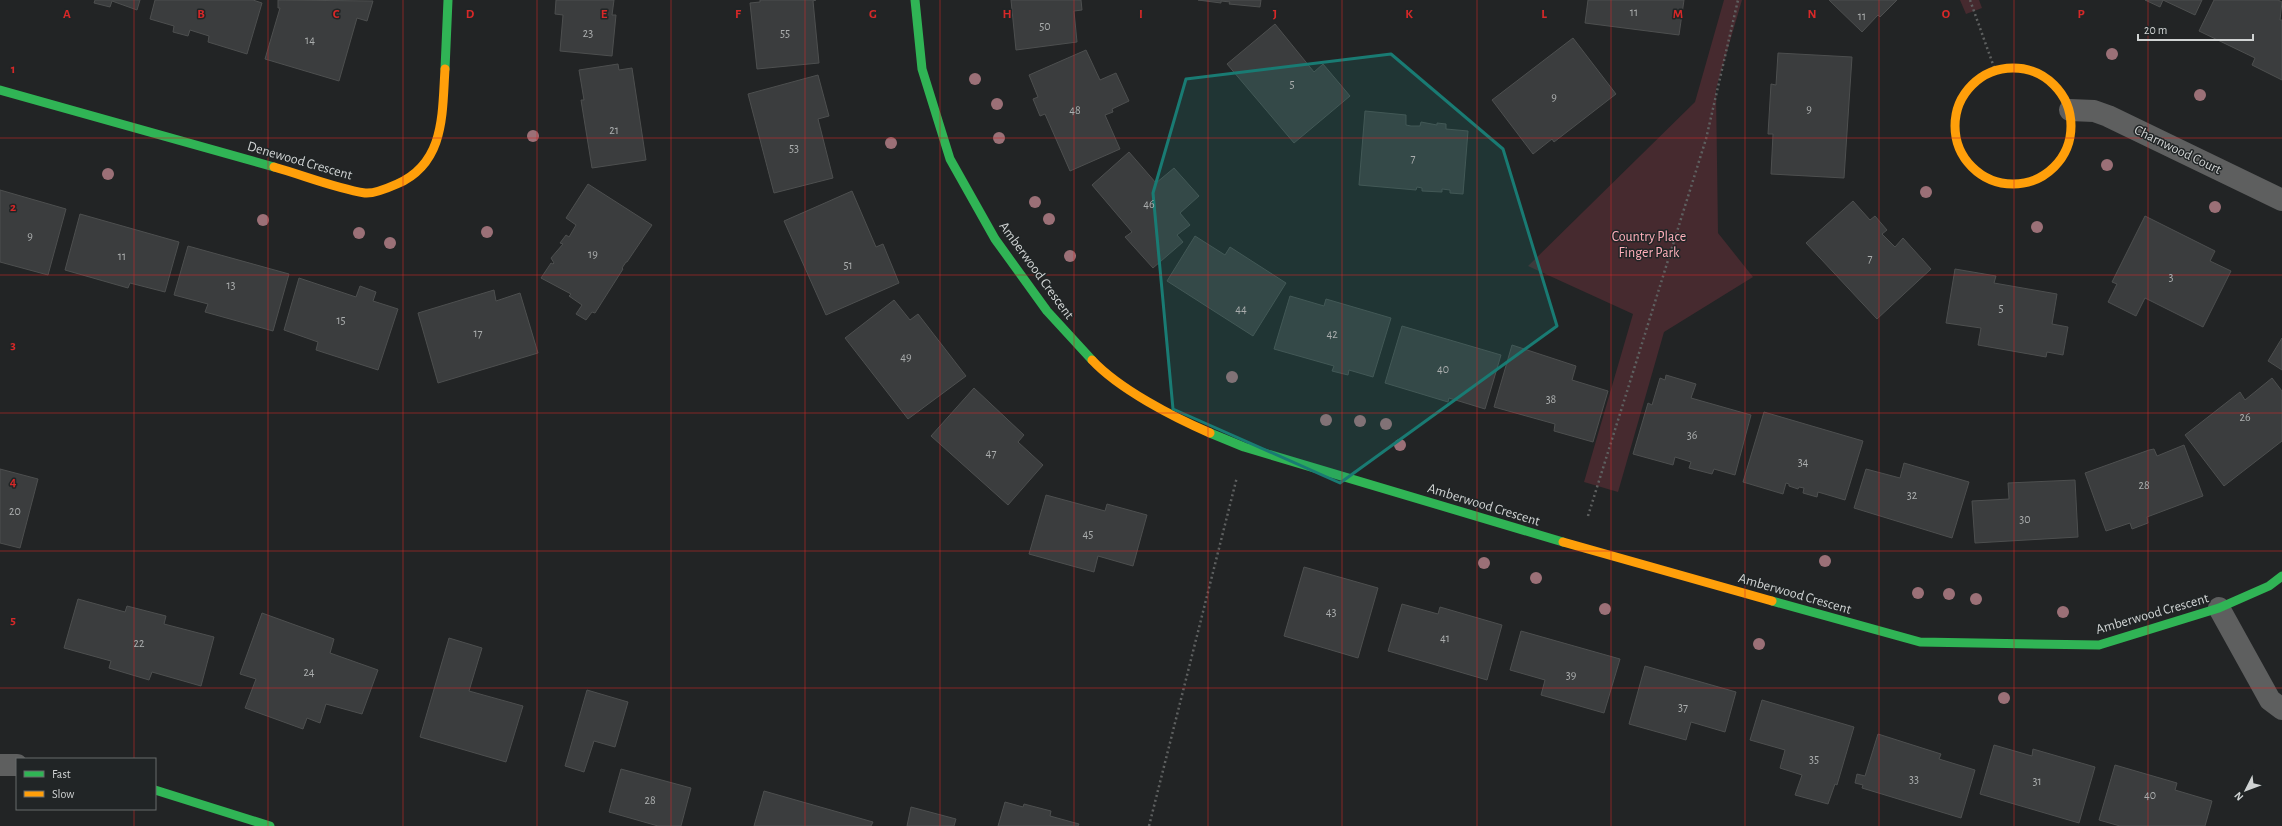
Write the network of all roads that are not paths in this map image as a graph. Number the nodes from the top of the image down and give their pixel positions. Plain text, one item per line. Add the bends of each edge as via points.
1 (448, 0) edge
2 (914, 0) edge
3 (0, 90) edge
4 (2070, 110) junction
5 (2282, 200) edge
6 (2282, 576) edge
7 (2219, 608) junction
8 (2282, 709) edge
9 (0, 765) edge
10 (16, 765) edge
11 (156, 790) edge
12 (270, 826) edge

1 - 3 street, Denewood Crescent via 439,126 435,147 429,160 415,173 386,191 366,193
2 - 7 street, Amberwood Crescent via 922,69 950,159 995,239 1047,311 1105,374 1182,421 1244,446 1579,546 1920,642 2099,645
4 - 4 street via 2072,129 2069,142 2057,165 2042,177 2024,184 2004,184 1986,178 1970,166 1959,150 1954,130 1956,110 1965,93 1978,78 1995,70 2014,67 2033,70 2049,79 2062,93
4 - 5 street, Charnwood Court via 2094,111 2108,116
6 - 7 street, Amberwood Crescent via 2269,586
7 - 8 street via 2270,700
9 - 10 street
11 - 12 street

